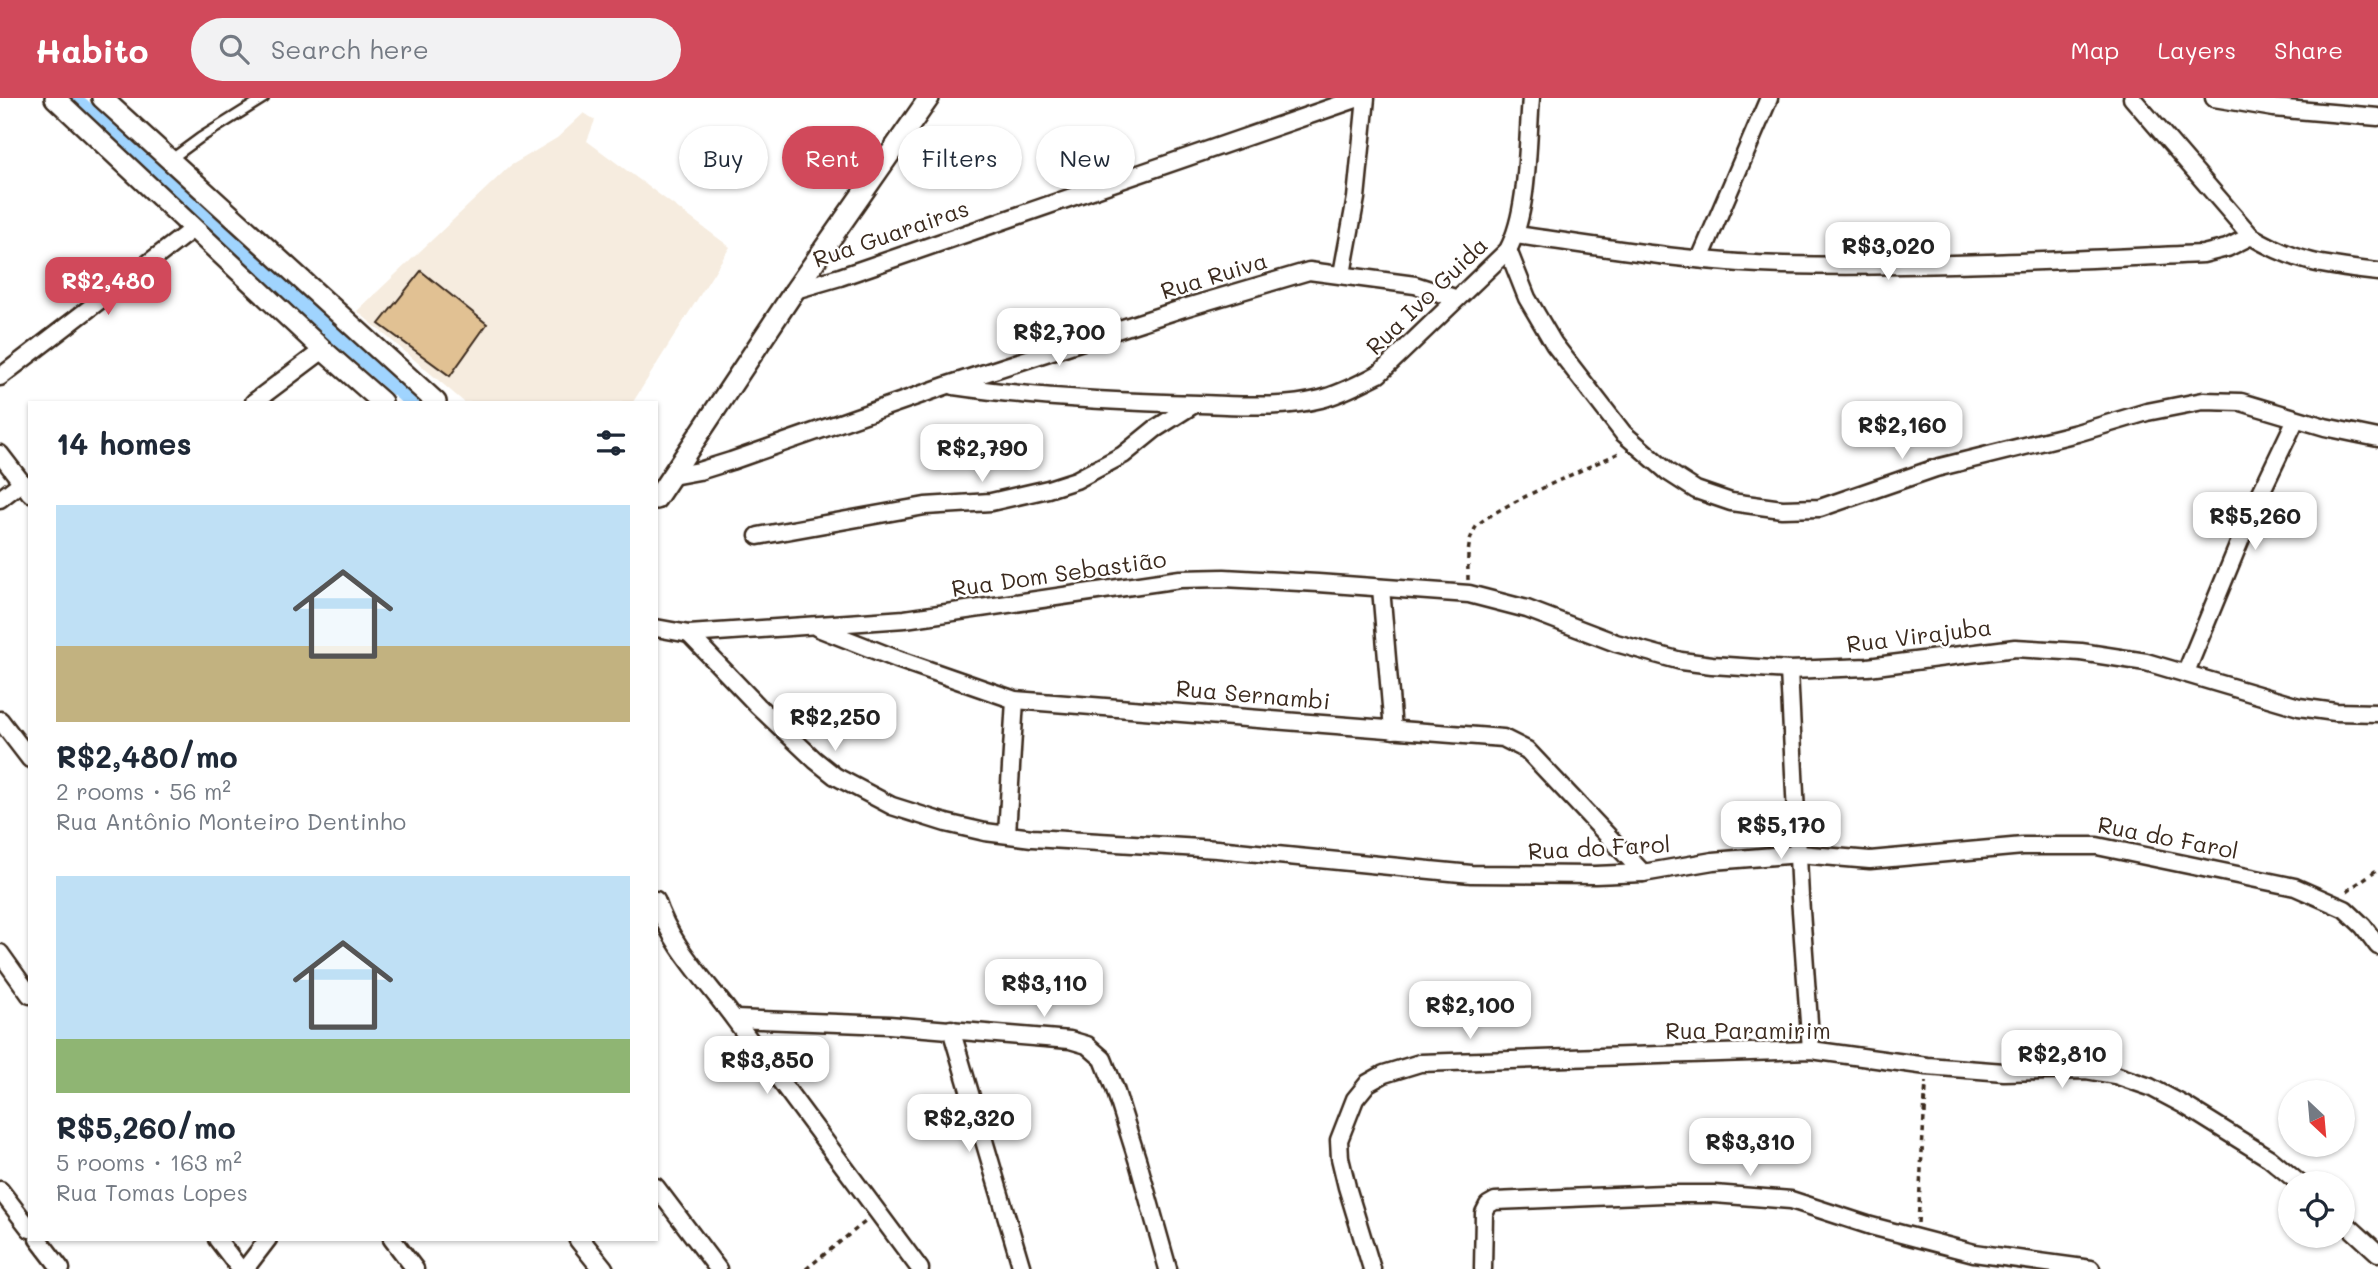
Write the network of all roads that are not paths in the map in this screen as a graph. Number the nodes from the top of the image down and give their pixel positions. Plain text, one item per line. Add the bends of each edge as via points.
1 (55, 98) edge
2 (102, 98) edge
3 (264, 98) edge
4 (929, 98) edge
5 (1359, 98) edge
6 (1366, 98) edge
7 (1531, 98) edge
8 (1769, 98) edge
9 (2132, 98) edge
10 (2214, 98) edge
11 (2378, 117) edge
12 (170, 160) junction
13 (194, 228) junction
14 (1516, 235) junction
15 (2251, 236) junction
16 (1508, 250) junction
17 (1700, 259) junction
18 (2378, 272) edge
19 (1342, 274) junction
20 (795, 290) junction
21 (1455, 298) junction
22 (323, 350) junction
23 (0, 377) edge
24 (948, 385) junction
25 (255, 401) edge
26 (381, 401) edge
27 (435, 401) edge
28 (1195, 404) junction
29 (2296, 419) junction
30 (2378, 437) edge
31 (0, 454) edge
32 (672, 476) junction
33 (26, 487) edge
34 (658, 496) edge
35 (0, 499) edge
36 (758, 536) dead end
37 (1381, 589) junction
38 (1469, 594) joint
39 (816, 627) junction
40 (658, 628) edge
41 (689, 634) junction
42 (1789, 670) junction
43 (2186, 672) junction
44 (1015, 699) junction
45 (2378, 713) edge
46 (0, 720) edge
47 (1393, 730) junction
48 (28, 756) edge
49 (1007, 834) junction
50 (1799, 854) junction
51 (1643, 873) junction
52 (658, 906) edge
53 (2378, 946) edge
54 (0, 953) edge
55 (28, 992) edge
56 (735, 1019) junction
57 (951, 1030) junction
58 (1811, 1050) junction
59 (2285, 1171) edge
60 (0, 1190) edge
61 (658, 1190) edge
62 (28, 1226) edge
63 (2355, 1232) edge
64 (40, 1241) edge
65 (219, 1241) edge
66 (266, 1241) edge
67 (394, 1241) edge
68 (581, 1241) edge
69 (1974, 1253) junction
70 (2378, 1253) edge
71 (61, 1269) edge
72 (240, 1269) edge
73 (245, 1269) edge
74 (415, 1269) edge
75 (603, 1269) edge
76 (718, 1269) edge
77 (920, 1269) edge
78 (1022, 1269) edge
79 (1168, 1269) edge
80 (1372, 1269) edge
81 (1483, 1269) edge
82 (1969, 1269) edge
83 (2091, 1269) edge

1 - 13 street
2 - 12 street
3 - 12 lane
4 - 20 street
5 - 20 street, Rua Guarairas
6 - 19 street via 1356,198
7 - 14 street, Rua Ivo Guida
8 - 17 street
9 - 15 street
10 - 11 street
12 - 27 street
13 - 22 street
13 - 23 street
14 - 16 street, Rua Ivo Guida
14 - 17 street
15 - 17 street via 2203,254 1990,263 1783,265
15 - 18 street via 2301,260
16 - 21 street, Rua Ivo Guida
16 - 29 street via 1527,298 1554,344 1623,433 1696,490 1731,502 1782,509 1820,508 1936,468 2203,401 2241,402
19 - 21 street, Rua Ruiva via 1415,285
19 - 24 street, Rua Ruiva via 1309,271
20 - 32 street
21 - 28 street, Rua Ivo Guida via 1379,374 1354,386 1322,399 1279,406
22 - 25 street
22 - 26 street
24 - 28 street, Rua Ivo Guida via 1015,395
24 - 32 street, Rua Ruiva via 731,461
28 - 36 street via 1123,454 1076,480 1048,489 990,502 925,506
29 - 30 street
29 - 43 street
31 - 33 street
32 - 34 street
33 - 35 street
37 - 38 street, Rua Dom Sebastião
37 - 39 street, Rua Dom Sebastião via 1180,579
37 - 47 street
38 - 42 street, Rua Virajuba via 1681,660
39 - 41 street, Rua Dom Sebastião
39 - 44 street, Rua Sernambi
40 - 41 street, Rua Dom Sebastião
41 - 49 street, Rua do Farol via 758,706 835,776 892,806 946,823
42 - 43 street, Rua Virajuba via 1868,667 2035,648 2146,662
42 - 50 street
43 - 45 street, Rua Virajuba via 2299,707
44 - 47 street, Rua Sernambi
44 - 49 street
46 - 48 street
47 - 51 street, Rua Sernambi via 1503,738 1517,744
49 - 51 street, Rua do Farol via 1471,874
50 - 51 street, Rua do Farol
50 - 53 street, Rua do Farol via 1870,860 2023,846 2098,846 2295,887 2345,909
50 - 58 street
52 - 56 street via 678,946
54 - 55 street
56 - 57 street
56 - 77 street
57 - 78 street
57 - 79 street via 1070,1040 1097,1052 1115,1089
58 - 59 street, Rua Paramirim via 1927,1066 2115,1074 2184,1105
58 - 80 street, Rua Paramirim via 1463,1060 1420,1063 1384,1074 1368,1083 1355,1099 1339,1140 1347,1187
60 - 62 street
61 - 76 street
63 - 70 street
64 - 71 street
65 - 72 street
66 - 73 street
67 - 74 street
68 - 75 street
69 - 81 street via 1791,1200 1663,1194 1495,1201 1484,1213
69 - 82 street
69 - 83 street

